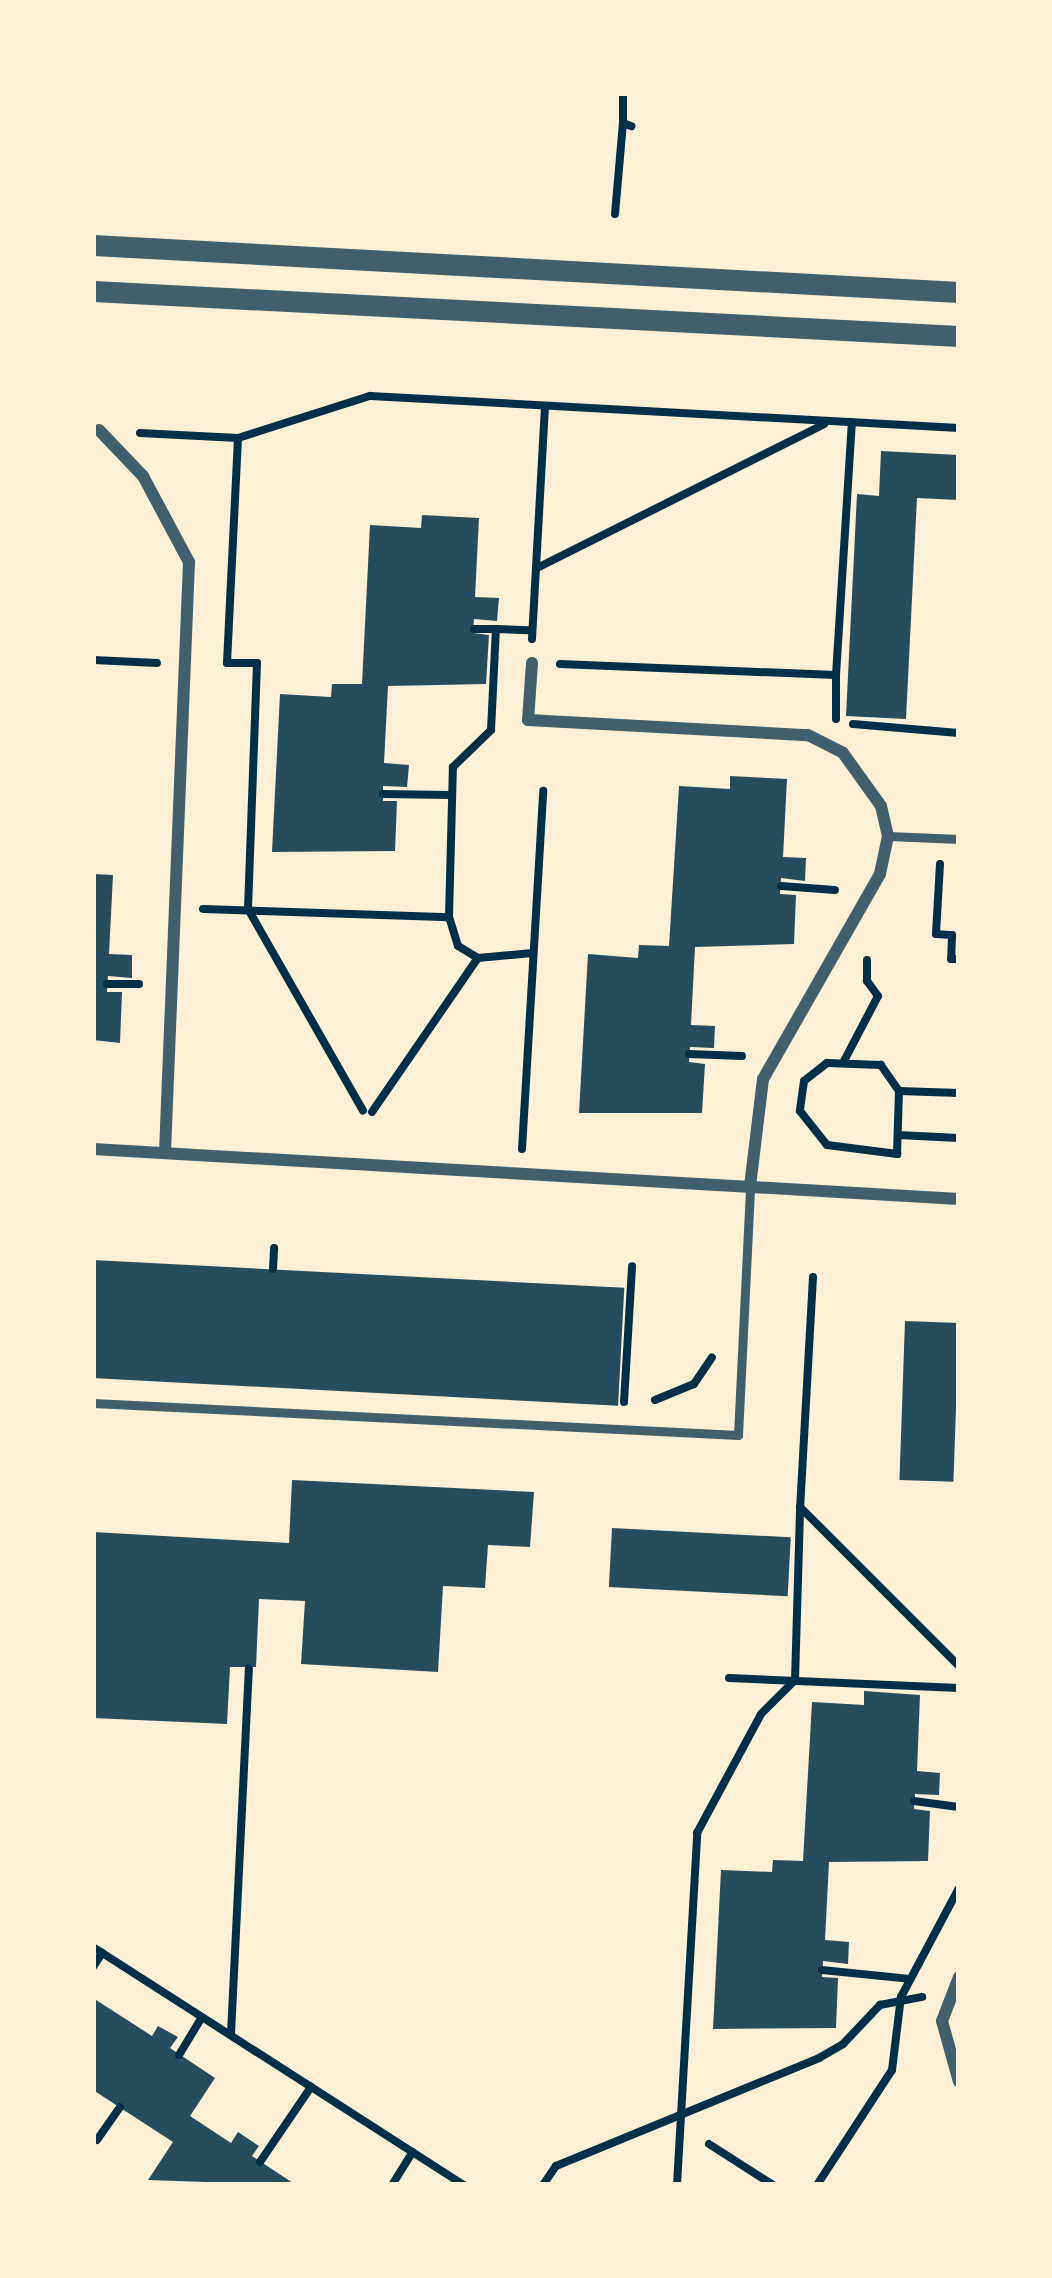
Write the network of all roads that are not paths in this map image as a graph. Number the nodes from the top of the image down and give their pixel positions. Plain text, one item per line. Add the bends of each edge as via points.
1 (93, 245) edge
2 (93, 291) edge
3 (959, 292) edge
4 (959, 336) edge
5 (99, 430) road end
6 (532, 663) road end
7 (887, 836) junction
8 (959, 839) edge
9 (93, 1149) edge
10 (165, 1153) junction
11 (750, 1187) junction
12 (959, 1199) edge
13 (93, 1403) edge
14 (959, 1977) edge
15 (959, 2082) edge

1 - 3 street
2 - 4 street
5 - 10 street via 143,476 189,562
6 - 7 street via 527,720 808,735 843,753 865,778
7 - 8 lane
7 - 11 street via 880,874 763,1079
9 - 10 street
10 - 11 street
11 - 12 street
11 - 13 lane via 738,1435
14 - 15 street via 942,2021

